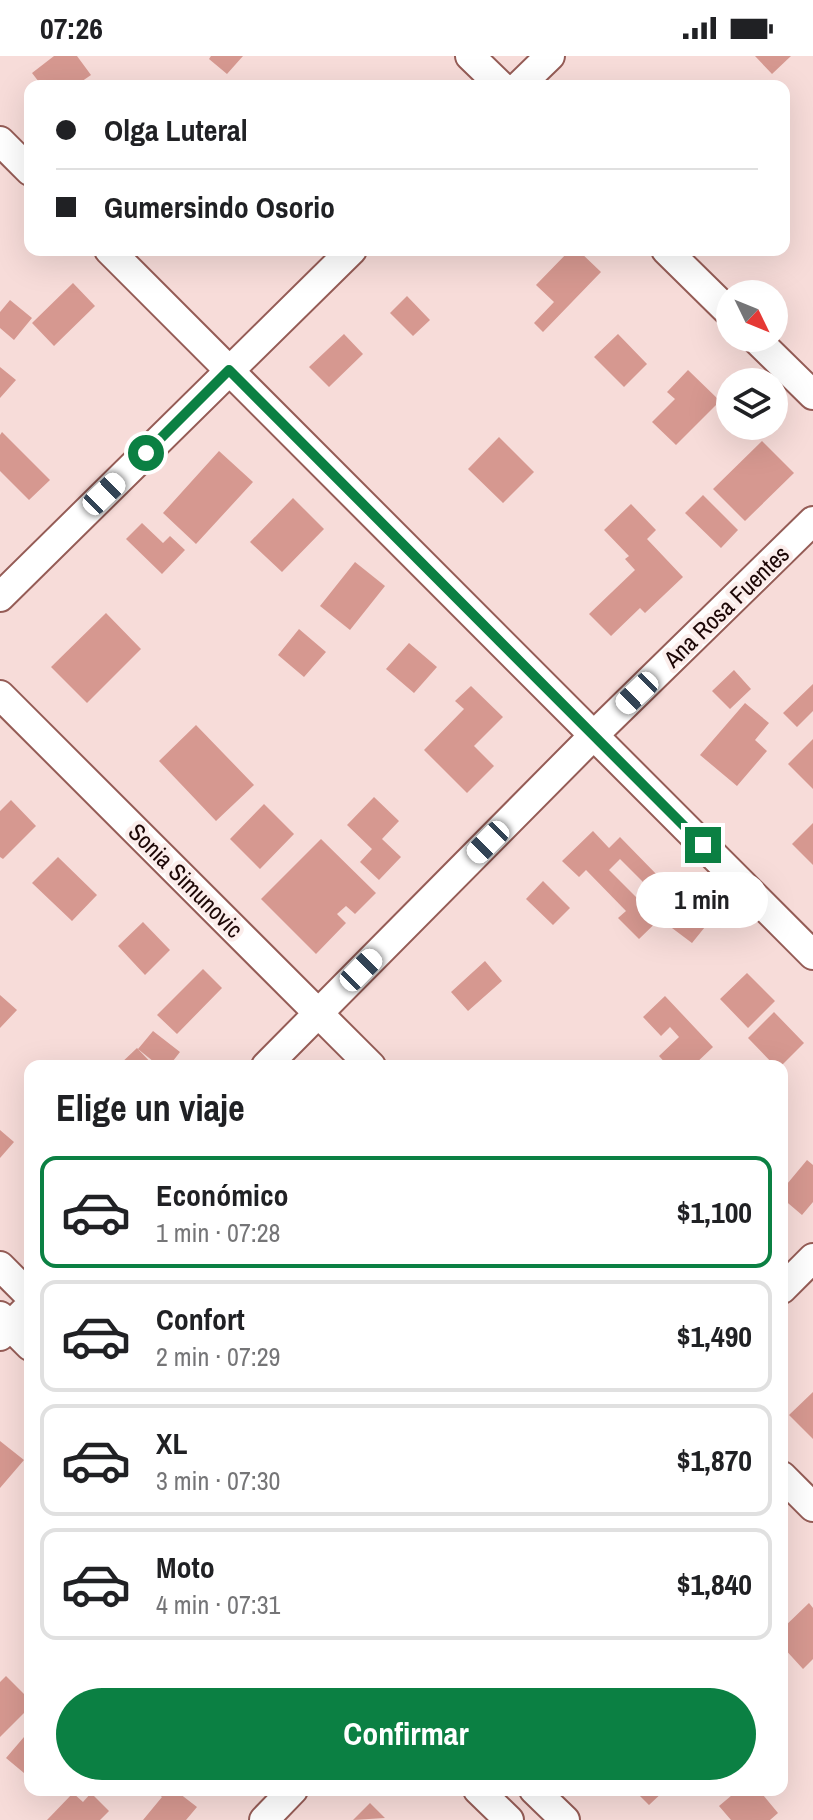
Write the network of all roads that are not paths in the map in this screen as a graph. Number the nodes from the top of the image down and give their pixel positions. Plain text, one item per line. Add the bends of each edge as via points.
1 (470, 56) edge
2 (550, 56) edge
3 (495, 80) edge
4 (525, 80) edge
5 (0, 141) edge
6 (24, 165) edge
7 (115, 256) edge
8 (346, 256) edge
9 (672, 256) edge
10 (716, 299) edge
11 (769, 352) edge
12 (229, 370) junction
13 (813, 395) edge
14 (813, 521) edge
15 (0, 597) edge
16 (0, 695) edge
17 (594, 735) junction
18 (813, 955) edge
19 (318, 1013) junction
20 (272, 1060) edge
21 (365, 1060) edge
22 (813, 1258) edge
23 (0, 1266) edge
24 (788, 1283) edge
25 (24, 1290) edge
26 (24, 1310) edge
27 (3, 1326) edge
28 (24, 1342) edge
29 (788, 1482) edge
30 (813, 1507) edge
31 (287, 1796) edge
32 (484, 1796) edge
33 (540, 1796) edge
34 (264, 1820) edge
35 (509, 1820) edge
36 (565, 1820) edge

1 - 3 street
2 - 4 street
5 - 6 street
7 - 12 street
8 - 12 street
9 - 10 street
11 - 13 street
12 - 15 street
12 - 17 street
14 - 17 street, Ana Rosa Fuentes
16 - 19 street, Sonia Simunovic
17 - 18 street
17 - 19 street, Ana Rosa Fuentes
19 - 20 street, Ana Rosa Fuentes
19 - 21 street, Sonia Simunovic
22 - 24 street
23 - 25 street
26 - 27 street
27 - 28 street
29 - 30 street
31 - 34 street
32 - 35 street
33 - 36 street

